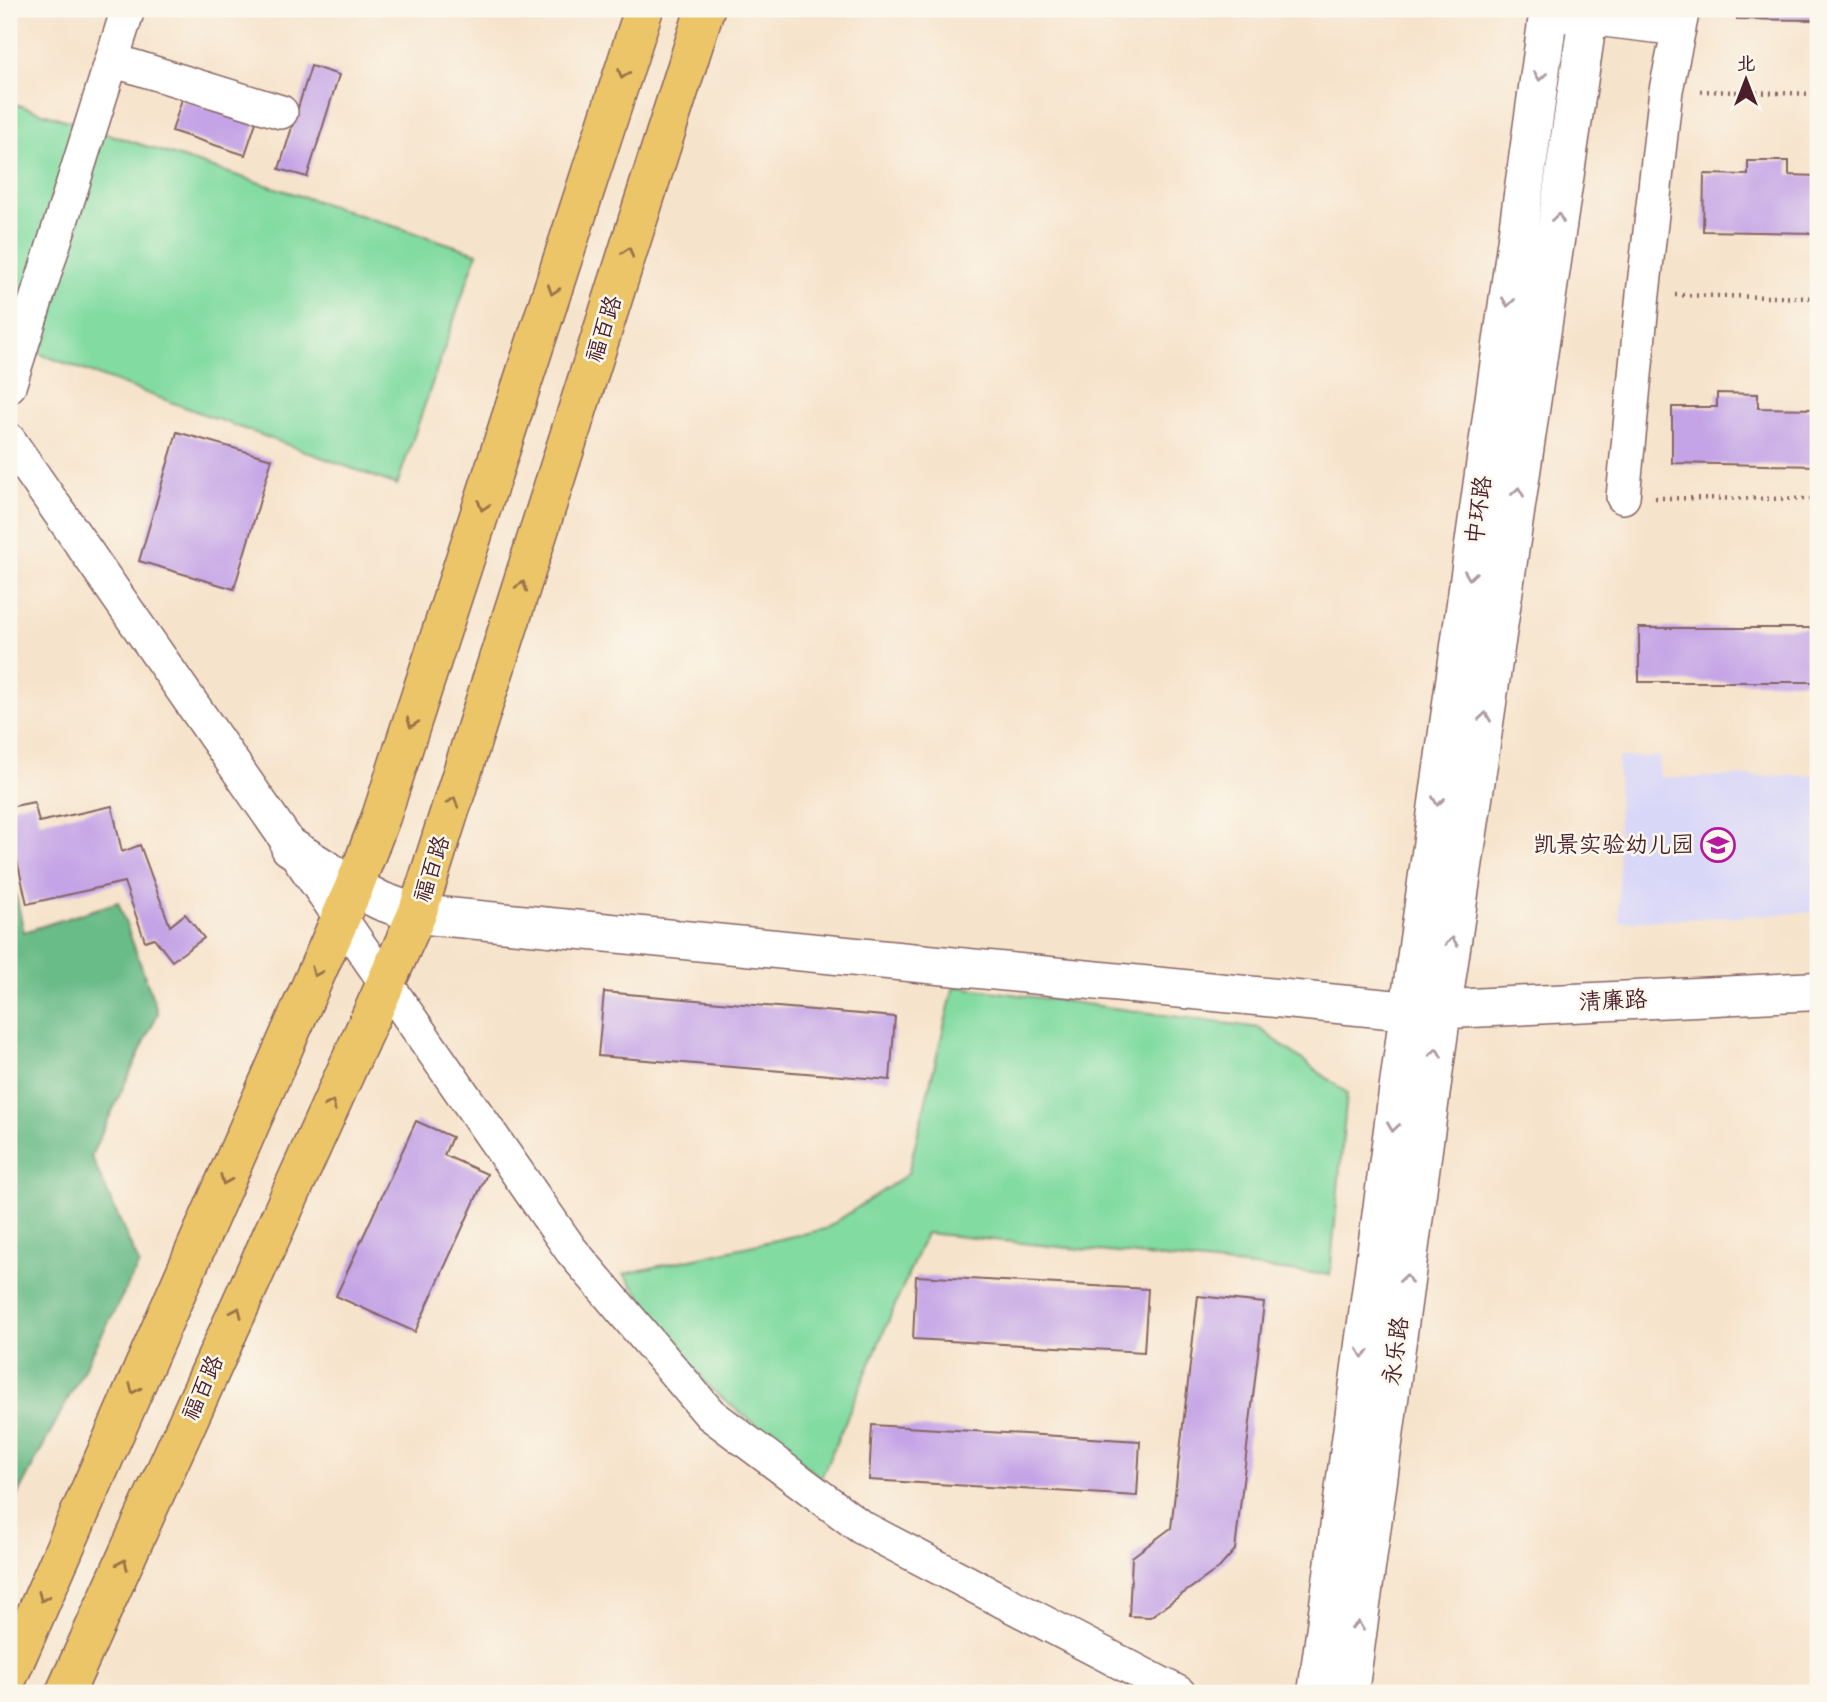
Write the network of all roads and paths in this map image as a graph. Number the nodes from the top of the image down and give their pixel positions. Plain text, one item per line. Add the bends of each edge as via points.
1 (128, 9) edge
2 (645, 9) edge
3 (705, 9) edge
4 (1549, 11) edge
5 (1588, 13) edge
6 (1681, 19) edge
7 (112, 60) junction
8 (1666, 90) junction
9 (1818, 93) edge
10 (281, 112) dead end
11 (1643, 294) junction
12 (1818, 298) edge
13 (9, 386) edge
14 (9, 440) edge
15 (1623, 497) joint
16 (1818, 499) edge
17 (290, 847) joint
18 (347, 903) junction
19 (417, 914) junction
20 (386, 984) junction
21 (1818, 991) edge
22 (1425, 1010) junction
23 (9, 1675) edge
24 (65, 1693) edge
25 (1179, 1693) edge
26 (1317, 1693) edge
27 (1349, 1693) edge

1 - 7 street
2 -> 18 main road via 381,817
19 -> 3 main road, 福百路
4 - 5 street
4 -> 22 street, 中环路
5 - 6 street
22 -> 5 street, 中环路
6 - 8 street
7 - 10 street
7 - 13 street
8 - 9 path
8 - 11 street
11 - 12 path
11 - 15 street
14 - 17 street
15 - 16 path
17 - 18 street, 清廉路
18 - 19 street, 清廉路 via 381,901
18 - 20 street
18 -> 23 main road
19 - 20 main road, 福百路
19 - 22 street, 清廉路
24 -> 20 main road, 福百路
20 - 25 street via 571,1250 710,1414 861,1527
21 - 22 street, 清廉路
22 -> 26 street, 永乐路
27 -> 22 street, 永乐路

